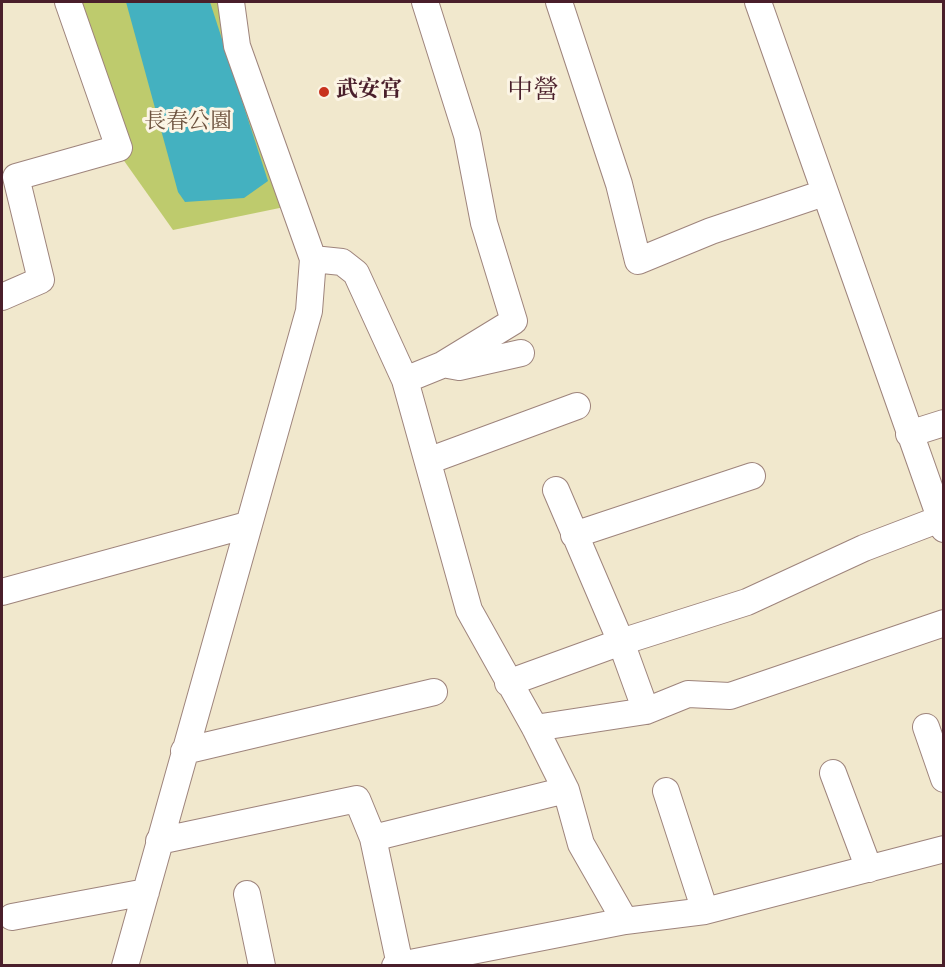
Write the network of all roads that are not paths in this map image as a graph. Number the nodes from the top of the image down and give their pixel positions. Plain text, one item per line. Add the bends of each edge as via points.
1 (68, 2) edge
2 (231, 2) edge
3 (425, 2) edge
4 (559, 2) edge
5 (758, 2) edge
6 (824, 194) junction
7 (313, 259) junction
8 (2, 297) edge
9 (521, 353) dead end
10 (442, 364) junction
11 (405, 380) junction
12 (577, 406) dead end
13 (944, 423) edge
14 (909, 434) junction
15 (428, 461) junction
16 (752, 476) dead end
17 (556, 490) dead end
18 (942, 524) edge
19 (247, 525) junction
20 (574, 535) junction
21 (2, 592) edge
22 (944, 623) edge
23 (621, 642) junction
24 (508, 683) junction
25 (434, 692) dead end
26 (646, 711) junction
27 (926, 727) dead end
28 (535, 728) junction
29 (184, 751) junction
30 (833, 773) dead end
31 (944, 779) edge
32 (566, 790) junction
33 (666, 791) dead end
34 (373, 838) junction
35 (159, 841) junction
36 (944, 849) edge
37 (868, 869) junction
38 (146, 892) junction
39 (247, 894) dead end
40 (705, 911) junction
41 (12, 917) dead end
42 (625, 921) junction
43 (398, 965) edge
44 (125, 966) edge
45 (262, 966) edge

1 - 8 street via 119,148 16,177 41,280
2 - 7 street via 237,46
3 - 10 street via 468,135 484,223 514,321
4 - 6 street via 619,184 638,261 711,231
5 - 6 street
6 - 14 street
7 - 11 street via 342,262 356,273
7 - 19 street via 309,311
9 - 10 street via 459,367
10 - 11 street
11 - 15 street
12 - 15 street
13 - 14 street
14 - 18 street
15 - 24 street via 469,610
16 - 20 street
17 - 20 street
18 - 23 street via 864,548 747,603
19 - 21 street
19 - 29 street
20 - 23 street
22 - 26 street via 730,696 688,694
23 - 24 street
23 - 26 street
24 - 28 street
25 - 29 street
26 - 28 street
27 - 31 street
28 - 32 street
29 - 35 street
30 - 37 street
32 - 34 street
32 - 42 street via 581,844
33 - 40 street
34 - 35 street via 357,799
34 - 43 street
35 - 38 street
36 - 37 street
37 - 40 street
38 - 41 street
38 - 44 street
39 - 45 street
40 - 42 street
42 - 43 street

